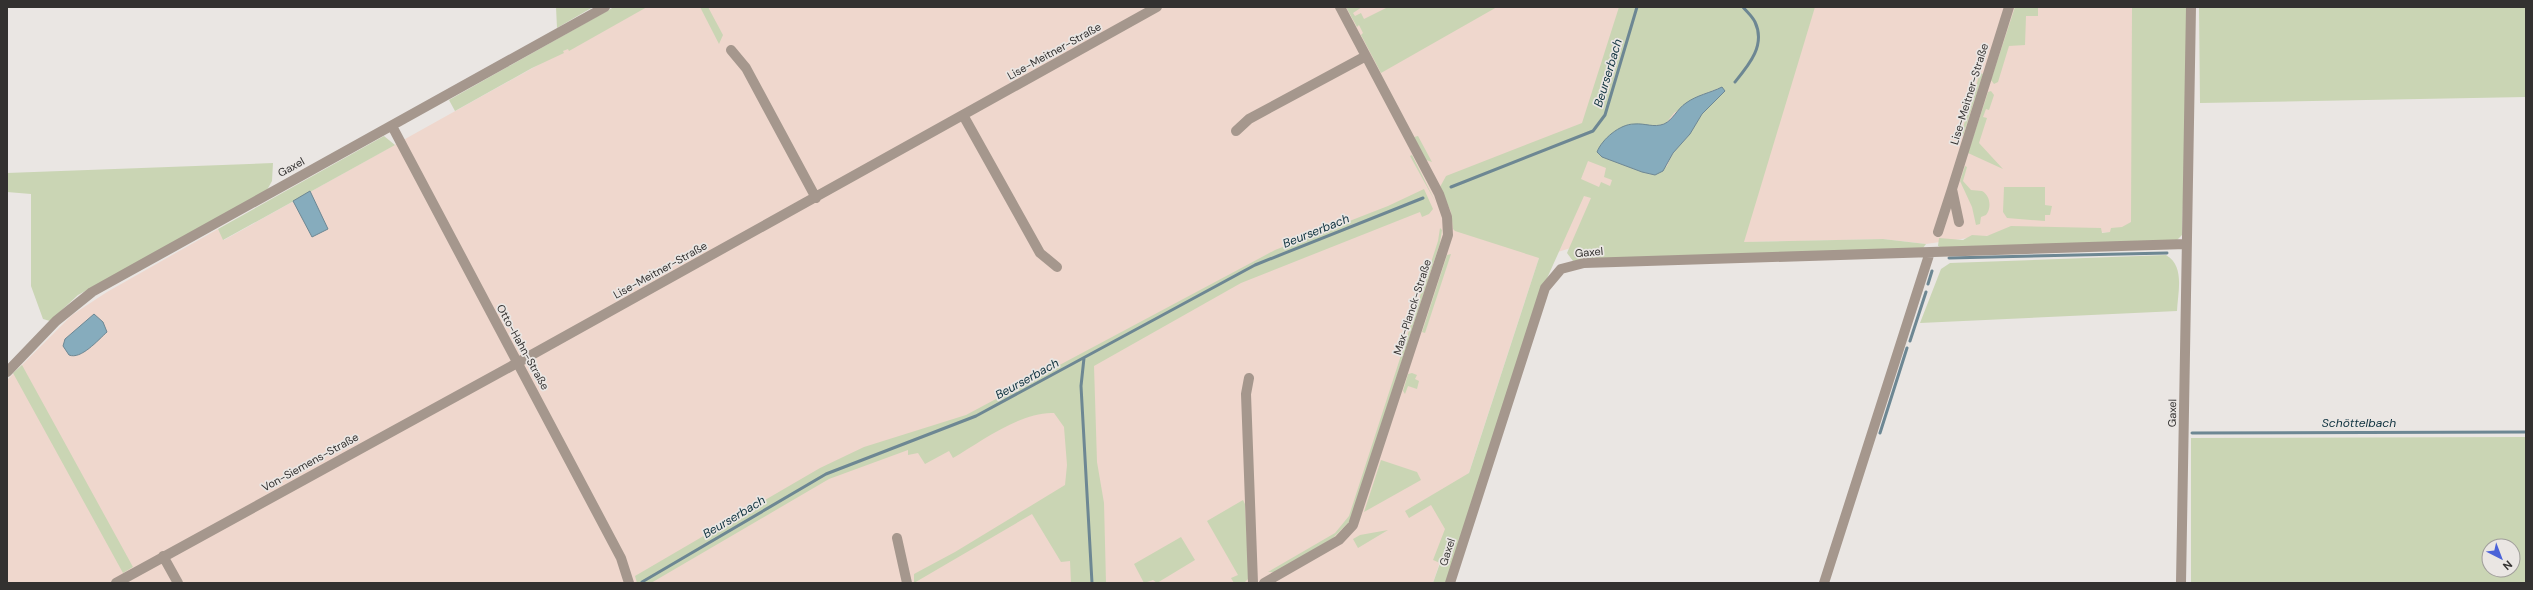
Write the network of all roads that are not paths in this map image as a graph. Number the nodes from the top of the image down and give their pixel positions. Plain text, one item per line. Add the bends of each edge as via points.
1 (605, 7) edge
2 (1157, 7) edge
3 (1340, 7) edge
4 (2009, 7) edge
5 (2191, 7) edge
6 (731, 50) dead end
7 (1366, 56) junction
8 (963, 115) junction
9 (392, 126) junction
10 (1236, 131) dead end
11 (1952, 189) junction
12 (816, 198) junction
13 (1959, 222) dead end
14 (1938, 232) dead end
15 (2186, 244) junction
16 (1930, 252) junction
17 (1057, 267) dead end
18 (517, 364) junction
19 (7, 372) edge
20 (1249, 378) dead end
21 (897, 538) dead end
22 (163, 556) junction
23 (116, 583) edge
24 (178, 583) edge
25 (629, 583) edge
26 (907, 583) edge
27 (1253, 583) edge
28 (1264, 583) edge
29 (1450, 583) edge
30 (1824, 583) edge
31 (2181, 583) edge

1 - 9 street, Gaxel
2 - 8 street, Lise-Meitner-Straße
3 - 7 street, Max-Planck-Straße
4 - 11 street, Lise-Meitner-Straße
5 - 15 street, Gaxel via 2189,227
6 - 12 street via 746,68
7 - 10 street via 1249,119
7 - 28 street, Max-Planck-Straße via 1439,194 1447,217 1448,235 1353,525 1340,540
8 - 12 street, Lise-Meitner-Straße
8 - 17 street via 1040,253
9 - 18 street, Otto-Hahn-Straße
9 - 19 street, Gaxel via 92,292 56,321
11 - 13 street, Lise-Meitner-Straße
11 - 14 street, Lise-Meitner-Straße
12 - 18 street, Lise-Meitner-Straße
15 - 16 street, Gaxel
15 - 31 street, Gaxel
16 - 29 street, Gaxel via 1584,263 1561,269 1545,288
16 - 30 street
18 - 22 street, Von-Siemens-Straße
18 - 25 street, Otto-Hahn-Straße via 529,381 621,558
20 - 27 street via 1246,394
21 - 26 street
22 - 23 street, Von-Siemens-Straße
22 - 24 street

